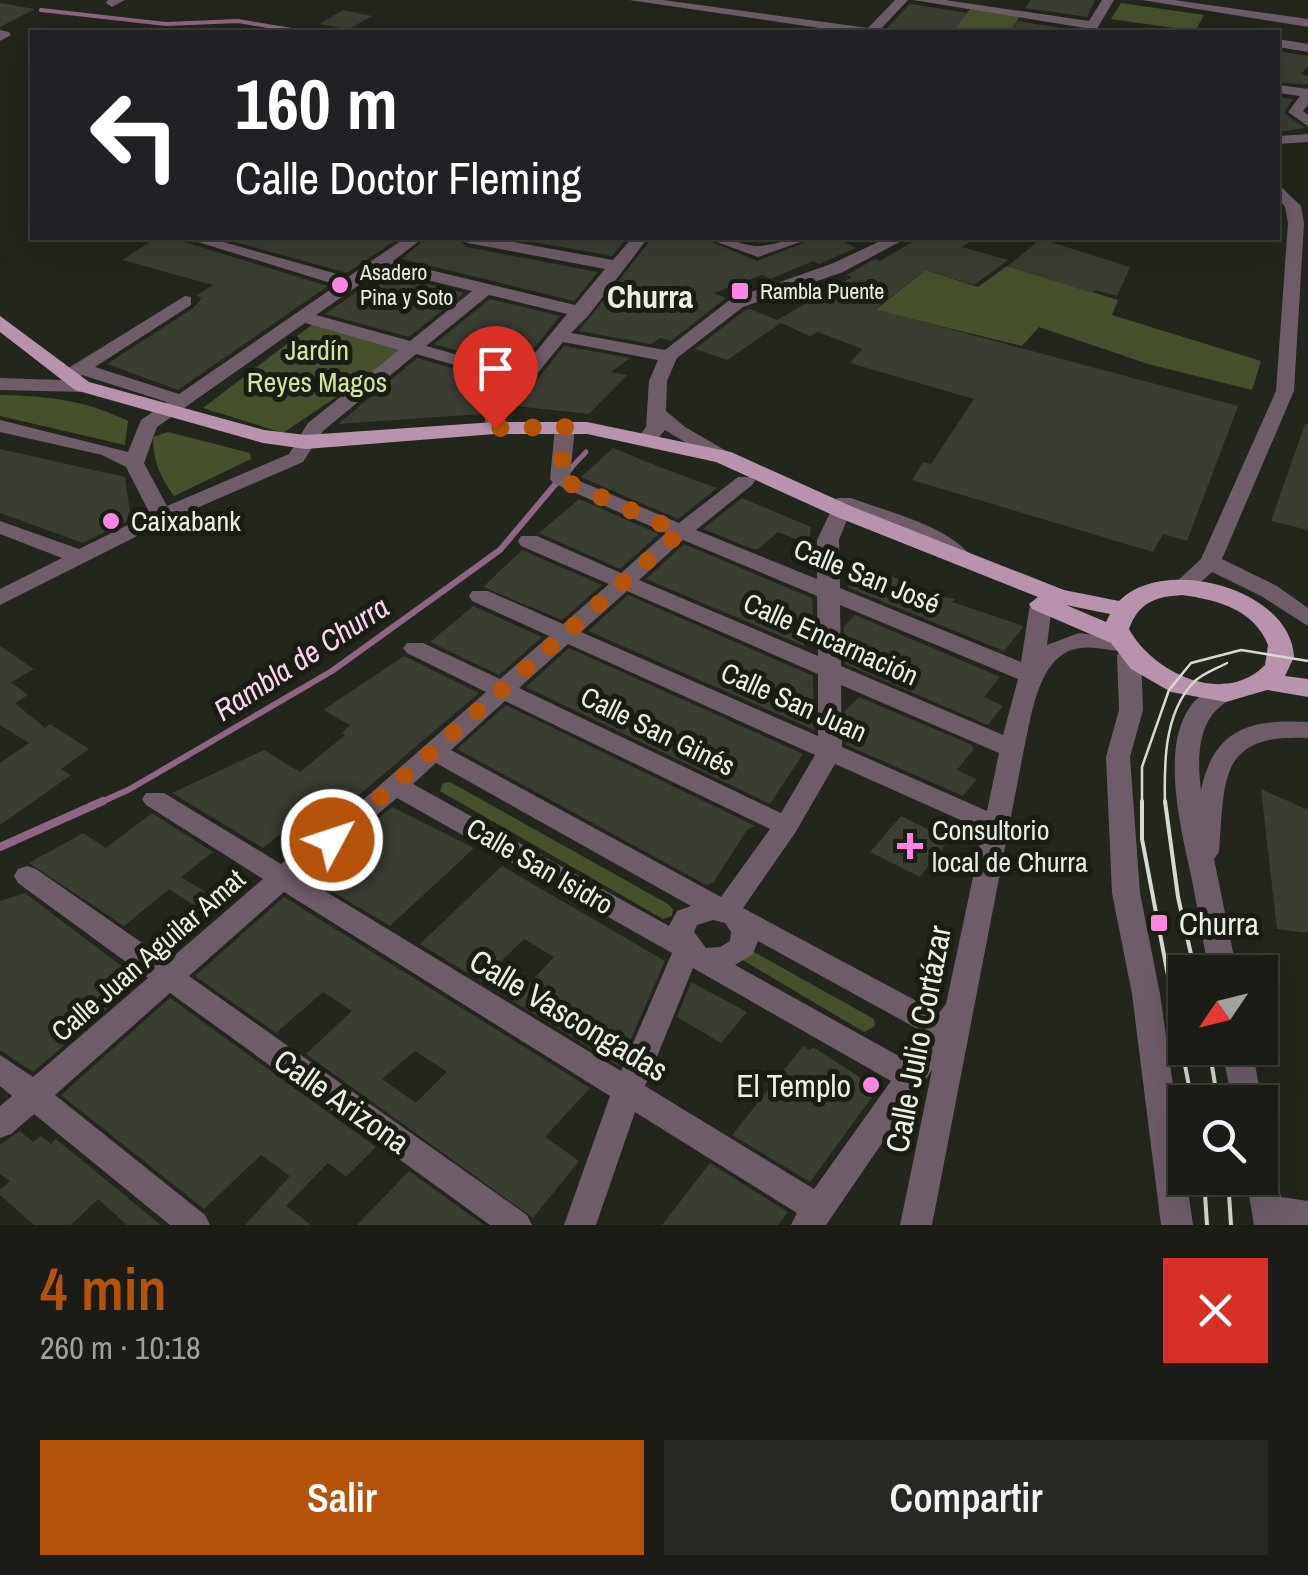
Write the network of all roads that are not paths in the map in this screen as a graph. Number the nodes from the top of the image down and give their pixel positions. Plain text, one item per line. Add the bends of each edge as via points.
1 (639, 0) edge
2 (902, 0) edge
3 (918, 0) edge
4 (1108, 0) edge
5 (1148, 0) edge
6 (762, 4) dead end
7 (1219, 10) junction
8 (749, 17) junction
9 (1308, 23) edge
10 (1091, 29) edge
11 (855, 30) edge
12 (873, 30) edge
13 (1212, 30) edge
14 (1280, 43) edge
15 (1308, 48) edge
16 (1280, 89) edge
17 (1306, 91) edge
18 (1308, 122) edge
19 (1308, 138) edge
20 (1280, 140) edge
21 (1280, 190) edge
22 (200, 240) edge
23 (412, 240) edge
24 (479, 240) edge
25 (638, 240) edge
26 (720, 240) edge
27 (797, 240) edge
28 (859, 240) edge
29 (894, 240) edge
30 (876, 247) junction
31 (379, 263) junction
32 (618, 266) junction
33 (350, 282) junction
34 (1300, 286) edge
35 (485, 289) junction
36 (185, 301) dead end
37 (582, 312) junction
38 (304, 316) junction
39 (0, 322) edge
40 (560, 336) junction
41 (414, 348) junction
42 (670, 356) junction
43 (78, 377) junction
44 (523, 379) junction
45 (0, 384) edge
46 (1284, 391) junction
47 (1308, 396) edge
48 (175, 405) junction
49 (656, 412) junction
50 (0, 426) edge
51 (495, 428) junction
52 (576, 428) junction
53 (306, 442) junction
54 (658, 442) junction
55 (723, 457) junction
56 (134, 463) junction
57 (746, 480) junction
58 (838, 515) junction
59 (162, 516) junction
60 (0, 527) edge
61 (680, 532) junction
62 (529, 541) dead end
63 (80, 558) junction
64 (1210, 562) junction
65 (627, 582) junction
66 (1182, 587) junction
67 (827, 594) junction
68 (480, 596) dead end
69 (0, 598) edge
70 (1237, 600) junction
71 (1041, 604) junction
72 (1122, 609) junction
73 (1308, 620) edge
74 (566, 634) junction
75 (1281, 641) junction
76 (1123, 646) junction
77 (415, 648) dead end
78 (1308, 650) edge
79 (832, 673) junction
80 (1031, 675) junction
81 (1264, 682) junction
82 (1308, 688) edge
83 (504, 689) junction
84 (1225, 691) junction
85 (1308, 730) edge
86 (1012, 749) junction
87 (830, 750) junction
88 (434, 751) junction
89 (395, 786) junction
90 (156, 800) dead end
91 (786, 826) junction
92 (997, 826) junction
93 (1204, 870) junction
94 (27, 876) dead end
95 (283, 882) junction
96 (728, 912) junction
97 (689, 951) junction
98 (1220, 955) edge
99 (168, 976) junction
100 (952, 1017) junction
101 (0, 1068) edge
102 (910, 1077) junction
103 (627, 1092) junction
104 (33, 1095) junction
105 (0, 1125) edge
106 (1308, 1216) edge
107 (813, 1217) edge
108 (1269, 1217) edge
109 (194, 1225) edge
110 (516, 1225) edge
111 (580, 1225) edge
112 (916, 1225) edge
113 (1178, 1225) edge

1 - 8 street
2 - 12 street
3 - 10 street
4 - 10 street
5 - 7 street
6 - 8 street
7 - 9 street
7 - 13 street
8 - 11 street
14 - 15 street
16 - 17 street
17 - 18 street via 1295,112
19 - 20 street
21 - 34 street via 1293,206
22 - 33 street
23 - 31 street
24 - 32 street
25 - 32 street
26 - 27 street via 758,252
28 - 30 street
29 - 30 street
30 - 42 street via 737,303
31 - 33 street
31 - 35 street
32 - 37 street
33 - 38 street
34 - 46 street
35 - 37 street
35 - 41 street
36 - 43 street
37 - 40 street
38 - 41 street
38 - 48 street
39 - 43 main road
40 - 42 street
40 - 44 street
41 - 44 street
41 - 53 street via 314,427
42 - 49 street via 658,381
43 - 45 street
43 - 48 main road
44 - 51 street via 496,412
46 - 47 street
46 - 64 street
48 - 53 main road via 263,436
48 - 56 street via 148,424
49 - 54 street
49 - 55 street
50 - 56 street
51 - 52 main road
51 - 53 main road
52 - 54 main road
52 - 61 street, Calle San José via 560,479
53 - 59 street via 296,458
54 - 55 main road
54 - 57 main road
55 - 58 main road
56 - 59 street
57 - 58 main road
57 - 61 street, Calle Juan Aguilar Amat
58 - 67 street via 828,540
58 - 71 main road
58 - 72 main road via 1058,596
59 - 63 street
60 - 63 street
61 - 65 street, Calle Juan Aguilar Amat
61 - 67 street, Calle San José
62 - 65 street, Calle Encarnación
63 - 69 street
64 - 66 street
64 - 70 street via 1214,581
64 - 73 street via 1270,591
65 - 74 street, Calle Juan Aguilar Amat
65 - 79 street, Calle Encarnación
66 - 70 main road
66 - 72 main road via 1143,594
67 - 79 street
67 - 80 street, Calle San José
68 - 74 street, Calle San Juan
70 - 75 main road via 1270,623
71 - 76 main road
71 - 80 street, Calle Julio Cortázar
72 - 76 main road via 1116,629
74 - 83 street, Calle Juan Aguilar Amat
74 - 87 street, Calle San Juan
75 - 78 main road
75 - 81 main road via 1278,668
76 - 80 street via 1062,643
76 - 84 main road via 1151,673 1178,685
76 - 113 street via 1131,710 1118,757 1126,893
77 - 83 street, Calle San Ginés
79 - 86 street, Calle Encarnación
79 - 87 street
80 - 86 street, Calle Julio Cortázar
81 - 82 main road
81 - 84 main road
83 - 88 street, Calle Juan Aguilar Amat
83 - 91 street, Calle San Ginés
84 - 93 street via 1207,701 1186,758 1186,800
85 - 93 street via 1267,728 1236,740 1214,773
86 - 92 street, Calle Julio Cortázar
87 - 91 street
87 - 92 street, Calle San Juan
88 - 89 street, Calle Juan Aguilar Amat
88 - 96 street
89 - 95 street, Calle Juan Aguilar Amat
89 - 97 street, Calle San Isidro
90 - 95 street, Calle Vascongadas
91 - 96 street
92 - 100 street, Calle Julio Cortázar
93 - 98 street
94 - 99 street, Calle Arizona
95 - 99 street, Calle Juan Aguilar Amat
95 - 103 street, Calle Vascongadas
96 - 97 street via 703,910 687,918 680,932
96 - 97 street via 746,938 736,953 718,960
96 - 100 street
97 - 102 street, Calle San Isidro
97 - 103 street
99 - 104 street, Calle Juan Aguilar Amat
99 - 110 street, Calle Arizona
100 - 102 street
100 - 112 street, Calle Julio Cortázar
101 - 104 street
102 - 107 street
103 - 107 street, Calle Vascongadas
103 - 111 street
104 - 105 street, Calle Juan Aguilar Amat
104 - 109 street
106 - 108 street

